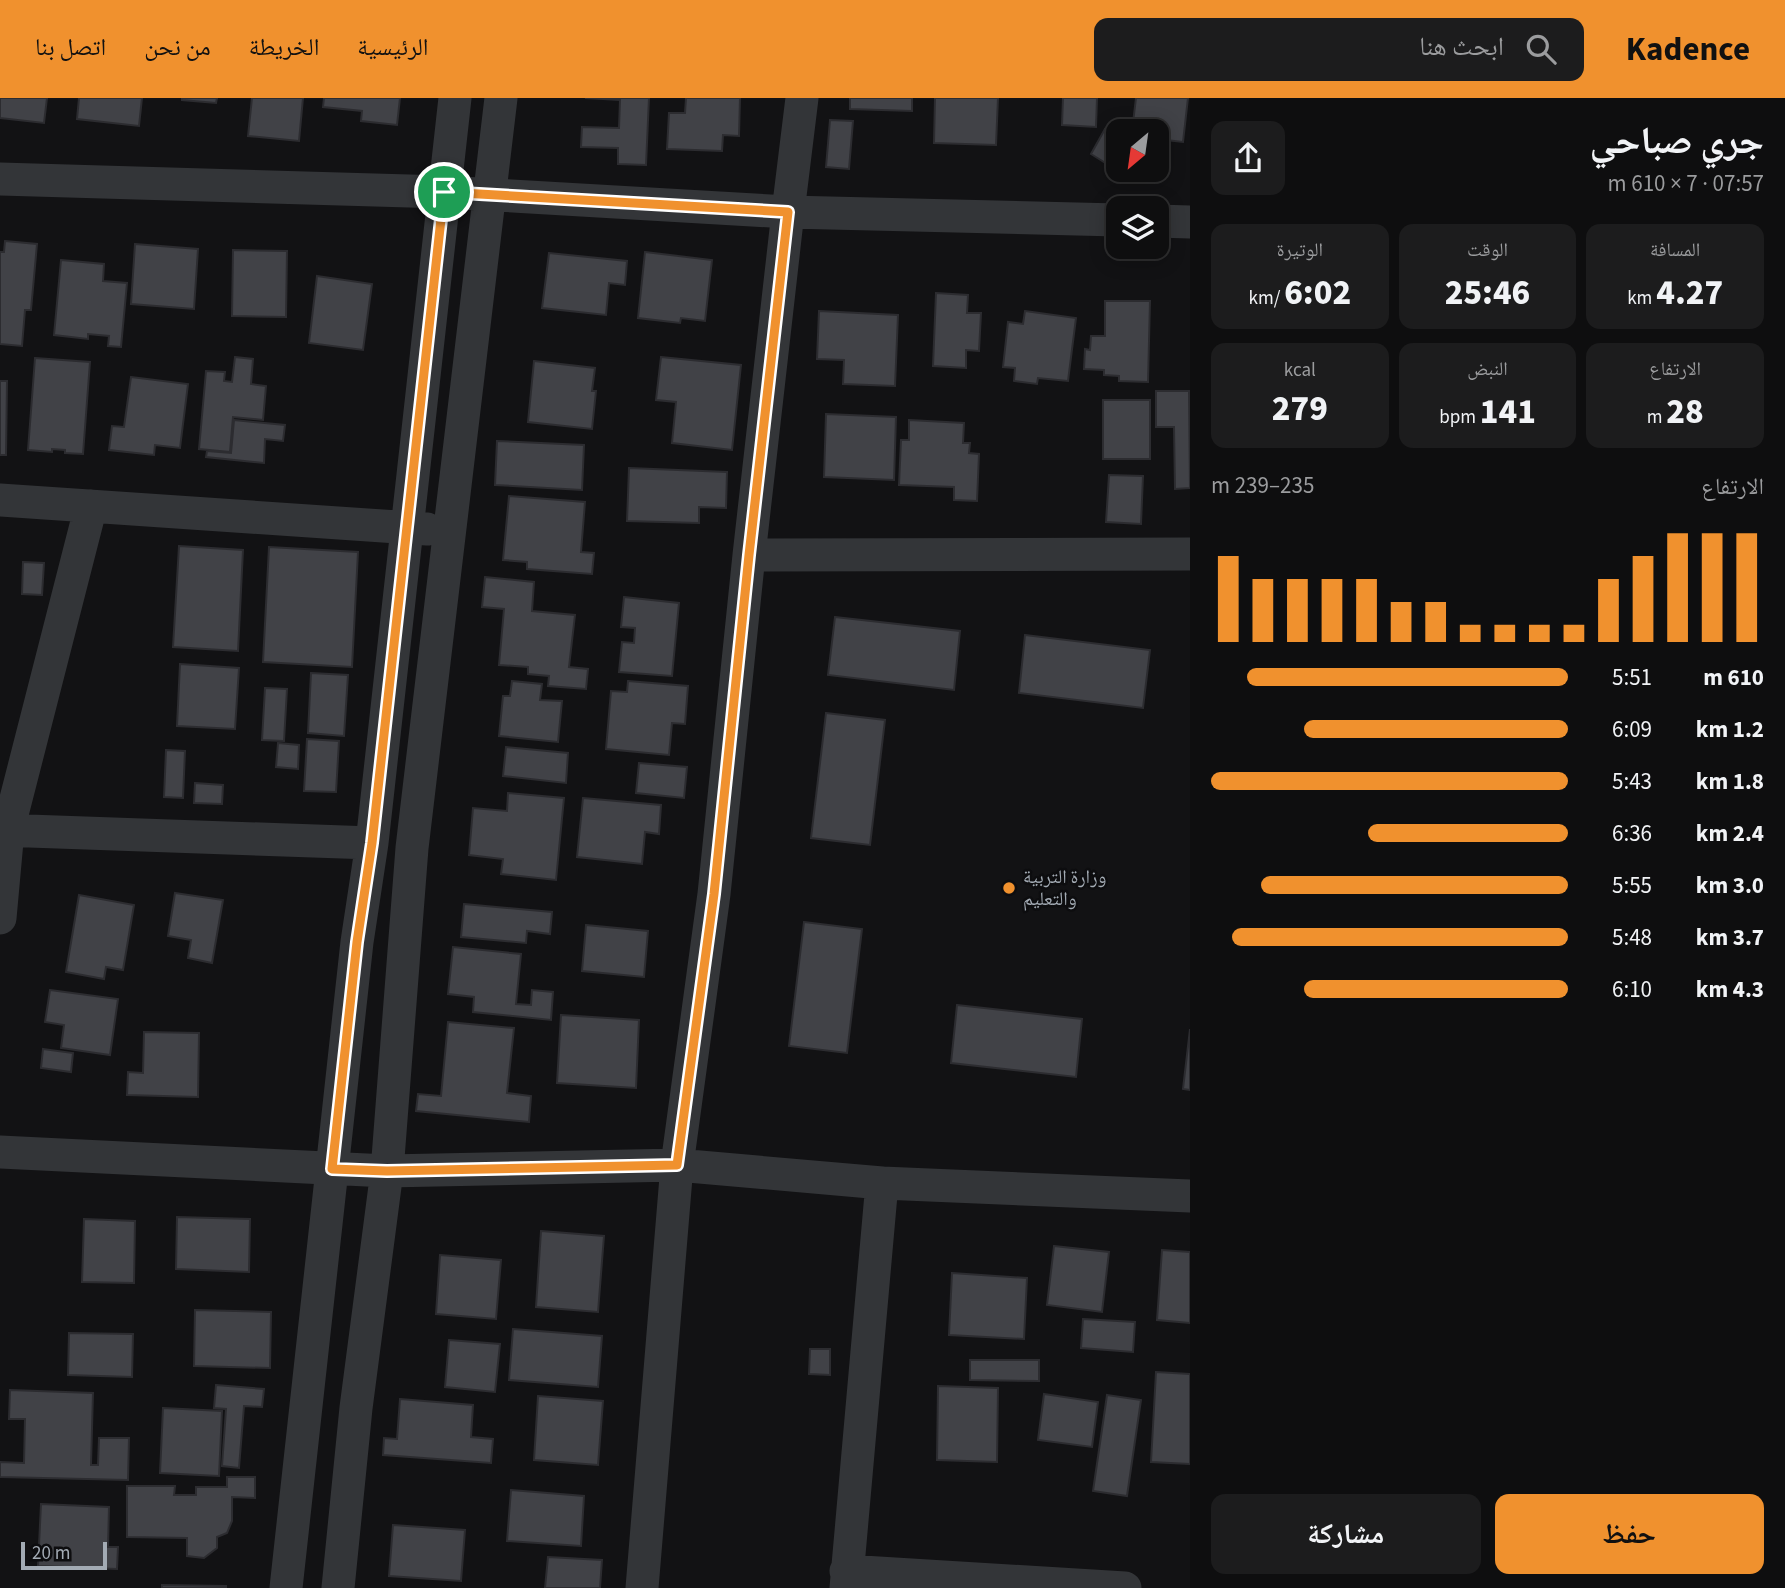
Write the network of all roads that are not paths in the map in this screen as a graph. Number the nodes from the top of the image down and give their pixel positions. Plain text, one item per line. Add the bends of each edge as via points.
1 (454, 98) edge
2 (501, 98) edge
3 (802, 98) edge
4 (0, 179) edge
5 (444, 192) junction
6 (490, 196) junction
7 (788, 212) junction
8 (1106, 220) edge
9 (1169, 221) edge
10 (1190, 222) edge
11 (0, 500) edge
12 (91, 506) junction
13 (407, 528) junction
14 (451, 531) junction
15 (1190, 554) edge
16 (749, 555) junction
17 (4, 830) edge
18 (372, 843) junction
19 (0, 918) edge
20 (0, 1152) edge
21 (677, 1165) junction
22 (332, 1169) junction
23 (387, 1171) junction
24 (883, 1183) junction
25 (1190, 1196) edge
26 (846, 1579) edge
27 (286, 1588) edge
28 (338, 1588) edge
29 (642, 1588) edge
30 (1125, 1588) edge

1 - 5 street
2 - 6 street
3 - 7 street
4 - 5 street
5 - 6 street
5 - 13 street
6 - 7 street
6 - 14 street
7 - 8 street
7 - 16 street
9 - 10 street
11 - 12 street
12 - 13 street
12 - 17 street
13 - 14 street
13 - 18 street
14 - 23 street via 412,848
15 - 16 street
16 - 21 street via 714,894
17 - 18 street
17 - 19 street
18 - 22 street
20 - 22 street
21 - 23 street
21 - 24 street
21 - 29 street
22 - 23 street
22 - 27 street
23 - 28 street
24 - 25 street
24 - 26 street
26 - 30 street

